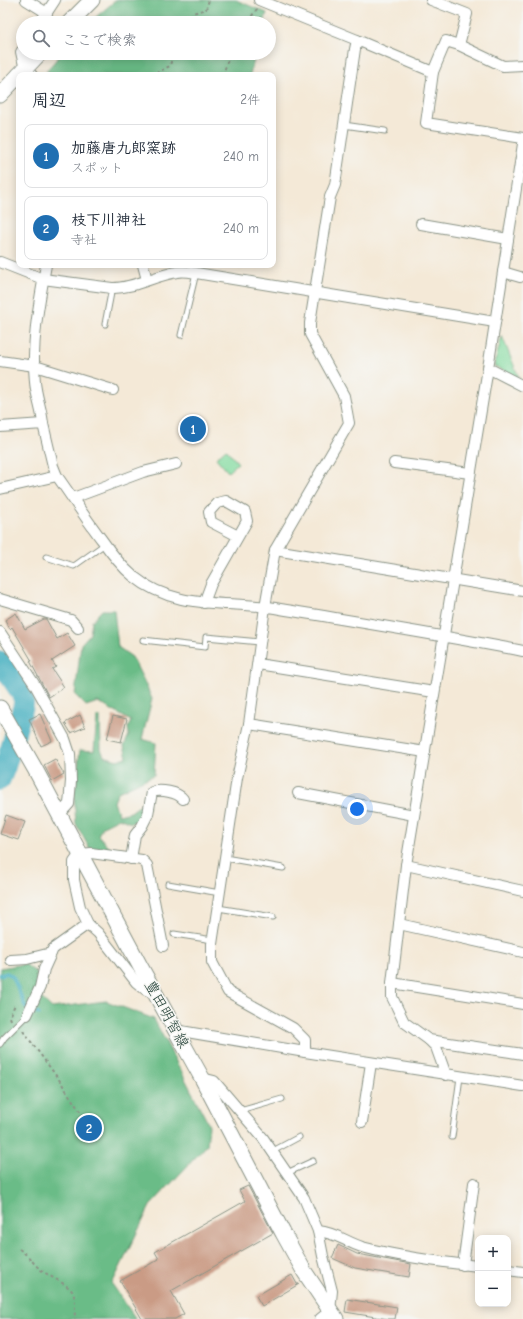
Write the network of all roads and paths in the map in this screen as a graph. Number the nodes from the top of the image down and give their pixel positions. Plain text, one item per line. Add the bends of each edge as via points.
1 (26, 0) edge
2 (55, 0) edge
3 (92, 0) edge
4 (209, 0) edge
5 (251, 0) edge
6 (260, 0) edge
7 (431, 0) edge
8 (47, 13) junction
9 (45, 16) edge
10 (76, 16) edge
11 (192, 16) edge
12 (252, 16) edge
13 (357, 40) junction
14 (459, 45) junction
15 (22, 60) edge
16 (35, 60) edge
17 (171, 60) edge
18 (228, 60) edge
19 (523, 65) edge
20 (24, 72) edge
21 (26, 72) edge
22 (158, 72) edge
23 (224, 72) edge
24 (433, 72) junction
25 (16, 81) edge
26 (0, 95) edge
27 (344, 125) junction
28 (385, 132) dead end
29 (523, 138) edge
30 (523, 144) edge
31 (421, 224) dead end
32 (508, 239) junction
33 (0, 262) edge
34 (16, 268) edge
35 (16, 268) edge
36 (45, 268) edge
37 (144, 268) edge
38 (503, 272) junction
39 (196, 273) junction
40 (43, 278) junction
41 (522, 279) edge
42 (147, 280) junction
43 (112, 288) junction
44 (315, 292) junction
45 (495, 322) junction
46 (105, 324) dead end
47 (181, 335) dead end
48 (0, 361) edge
49 (35, 366) junction
50 (488, 368) junction
51 (523, 386) edge
52 (113, 390) dead end
53 (43, 424) junction
54 (0, 427) edge
55 (394, 463) dead end
56 (176, 464) dead end
57 (470, 473) junction
58 (57, 476) junction
59 (0, 489) edge
60 (73, 498) junction
61 (238, 536) dead end
62 (105, 544) junction
63 (275, 550) junction
64 (46, 557) dead end
65 (452, 580) junction
66 (523, 591) edge
67 (0, 599) edge
68 (204, 603) junction
69 (265, 607) junction
70 (78, 628) dead end
71 (0, 632) edge
72 (443, 636) junction
73 (143, 640) dead end
74 (260, 642) junction
75 (523, 651) edge
76 (258, 664) junction
77 (434, 692) junction
78 (1, 710) edge
79 (250, 724) junction
80 (425, 752) junction
81 (298, 793) dead end
82 (183, 799) dead end
83 (59, 815) junction
84 (414, 815) junction
85 (80, 854) junction
86 (131, 858) junction
87 (225, 858) junction
88 (406, 865) junction
89 (283, 868) dead end
90 (168, 884) dead end
91 (523, 891) edge
92 (220, 893) junction
93 (218, 908) junction
94 (273, 917) dead end
95 (88, 924) junction
96 (399, 924) junction
97 (174, 934) dead end
98 (213, 940) junction
99 (163, 946) dead end
100 (51, 952) junction
101 (523, 952) edge
102 (11, 960) dead end
103 (392, 982) junction
104 (155, 994) junction
105 (15, 1004) dead end
106 (523, 1004) edge
107 (29, 1011) joint
108 (17, 1026) junction
109 (175, 1030) junction
110 (429, 1040) junction
111 (0, 1044) edge
112 (305, 1052) junction
113 (523, 1054) edge
114 (371, 1063) junction
115 (446, 1075) junction
116 (460, 1077) junction
117 (202, 1078) junction
118 (523, 1086) edge
119 (282, 1099) dead end
120 (240, 1111) junction
121 (84, 1119) dead end
122 (362, 1122) dead end
123 (299, 1137) dead end
124 (452, 1137) dead end
125 (273, 1151) junction
126 (313, 1161) dead end
127 (287, 1173) junction
128 (474, 1183) dead end
129 (318, 1231) junction
130 (19, 1249) dead end
131 (462, 1265) junction
132 (475, 1266) edge
133 (511, 1270) edge
134 (523, 1272) edge
135 (329, 1316) edge
136 (75, 1319) edge

1 - 8 street
2 - 8 street
3 - 10 main road
4 - 11 path via 206,9 193,13
5 - 6 street
6 - 12 path
6 - 13 street
7 - 14 street via 467,14
8 - 9 street
13 - 24 street
13 - 27 street
14 - 19 street via 503,66
14 - 24 street via 446,41
15 - 20 street
16 - 21 main road
17 - 22 path via 170,66
18 - 23 path
24 - 29 street via 426,123
25 - 26 main road
27 - 28 lane
27 - 44 street via 336,185 330,197
30 - 32 street
31 - 32 street
32 - 38 street
33 - 34 street
35 - 40 street
36 - 40 street
37 - 42 street
38 - 41 street
38 - 45 street
39 - 42 street via 178,271
39 - 44 street
39 - 47 lane
40 - 43 street
40 - 49 street via 35,332
42 - 43 street via 121,289
43 - 46 lane
44 - 45 street
44 - 63 street via 310,334 344,396 349,423
45 - 50 street
48 - 49 street
49 - 52 street
49 - 53 street via 35,382
50 - 51 street
50 - 57 street
53 - 54 street
53 - 58 street
55 - 57 street
56 - 60 street via 143,472
57 - 65 street
58 - 59 street
58 - 60 street
60 - 62 street
61 - 68 street via 211,584
62 - 64 lane via 74,566
62 - 68 street via 134,577 170,597
63 - 65 street
63 - 69 street
65 - 66 street
65 - 72 street
67 - 70 street via 72,620
68 - 69 street
69 - 72 street
69 - 74 street
71 - 83 street via 35,685 65,739 70,754 69,804
72 - 75 street
72 - 77 street
73 - 74 lane via 205,647 206,637
74 - 76 street
76 - 77 street
76 - 79 street
77 - 80 street
78 - 83 main road, 豊田明智線
79 - 80 street
79 - 87 street via 237,778
80 - 84 street
81 - 84 street
82 - 86 street via 176,794 157,790 152,792 148,814 135,835
83 - 85 main road, 豊田明智線
84 - 88 street
85 - 86 street
85 - 95 street via 74,862 74,880 80,907
85 - 104 main road, 豊田明智線
86 - 99 street via 142,860 146,865
87 - 89 lane
87 - 92 street
88 - 91 street
88 - 96 street
90 - 92 lane
92 - 93 street
93 - 94 lane
93 - 98 street
95 - 100 street
95 - 104 street via 136,982
96 - 101 street
96 - 103 street
97 - 98 lane
98 - 112 street via 212,962 228,992 293,1028 305,1040
100 - 102 street via 27,959
100 - 107 street via 44,968 40,988
103 - 106 street
103 - 110 street via 392,997 404,1022
104 - 109 main road, 豊田明智線
105 - 108 path via 10,1017
107 - 108 lane
108 - 111 lane
108 - 121 path via 26,1034 60,1081
109 - 112 street
109 - 117 main road, 豊田明智線
110 - 113 street
110 - 115 street via 436,1047
112 - 114 street
114 - 115 street
114 - 122 street
115 - 116 street
116 - 118 street
116 - 124 lane
117 - 120 street via 214,1081
117 - 135 main road, 豊田明智線
119 - 120 lane
120 - 125 street
123 - 125 lane
125 - 127 street
126 - 127 lane
127 - 129 street via 304,1198
128 - 131 street
129 - 131 street via 337,1235 360,1246 397,1255
129 - 135 street via 332,1291
130 - 136 path via 42,1271 72,1291 75,1298
131 - 132 street
133 - 134 street

